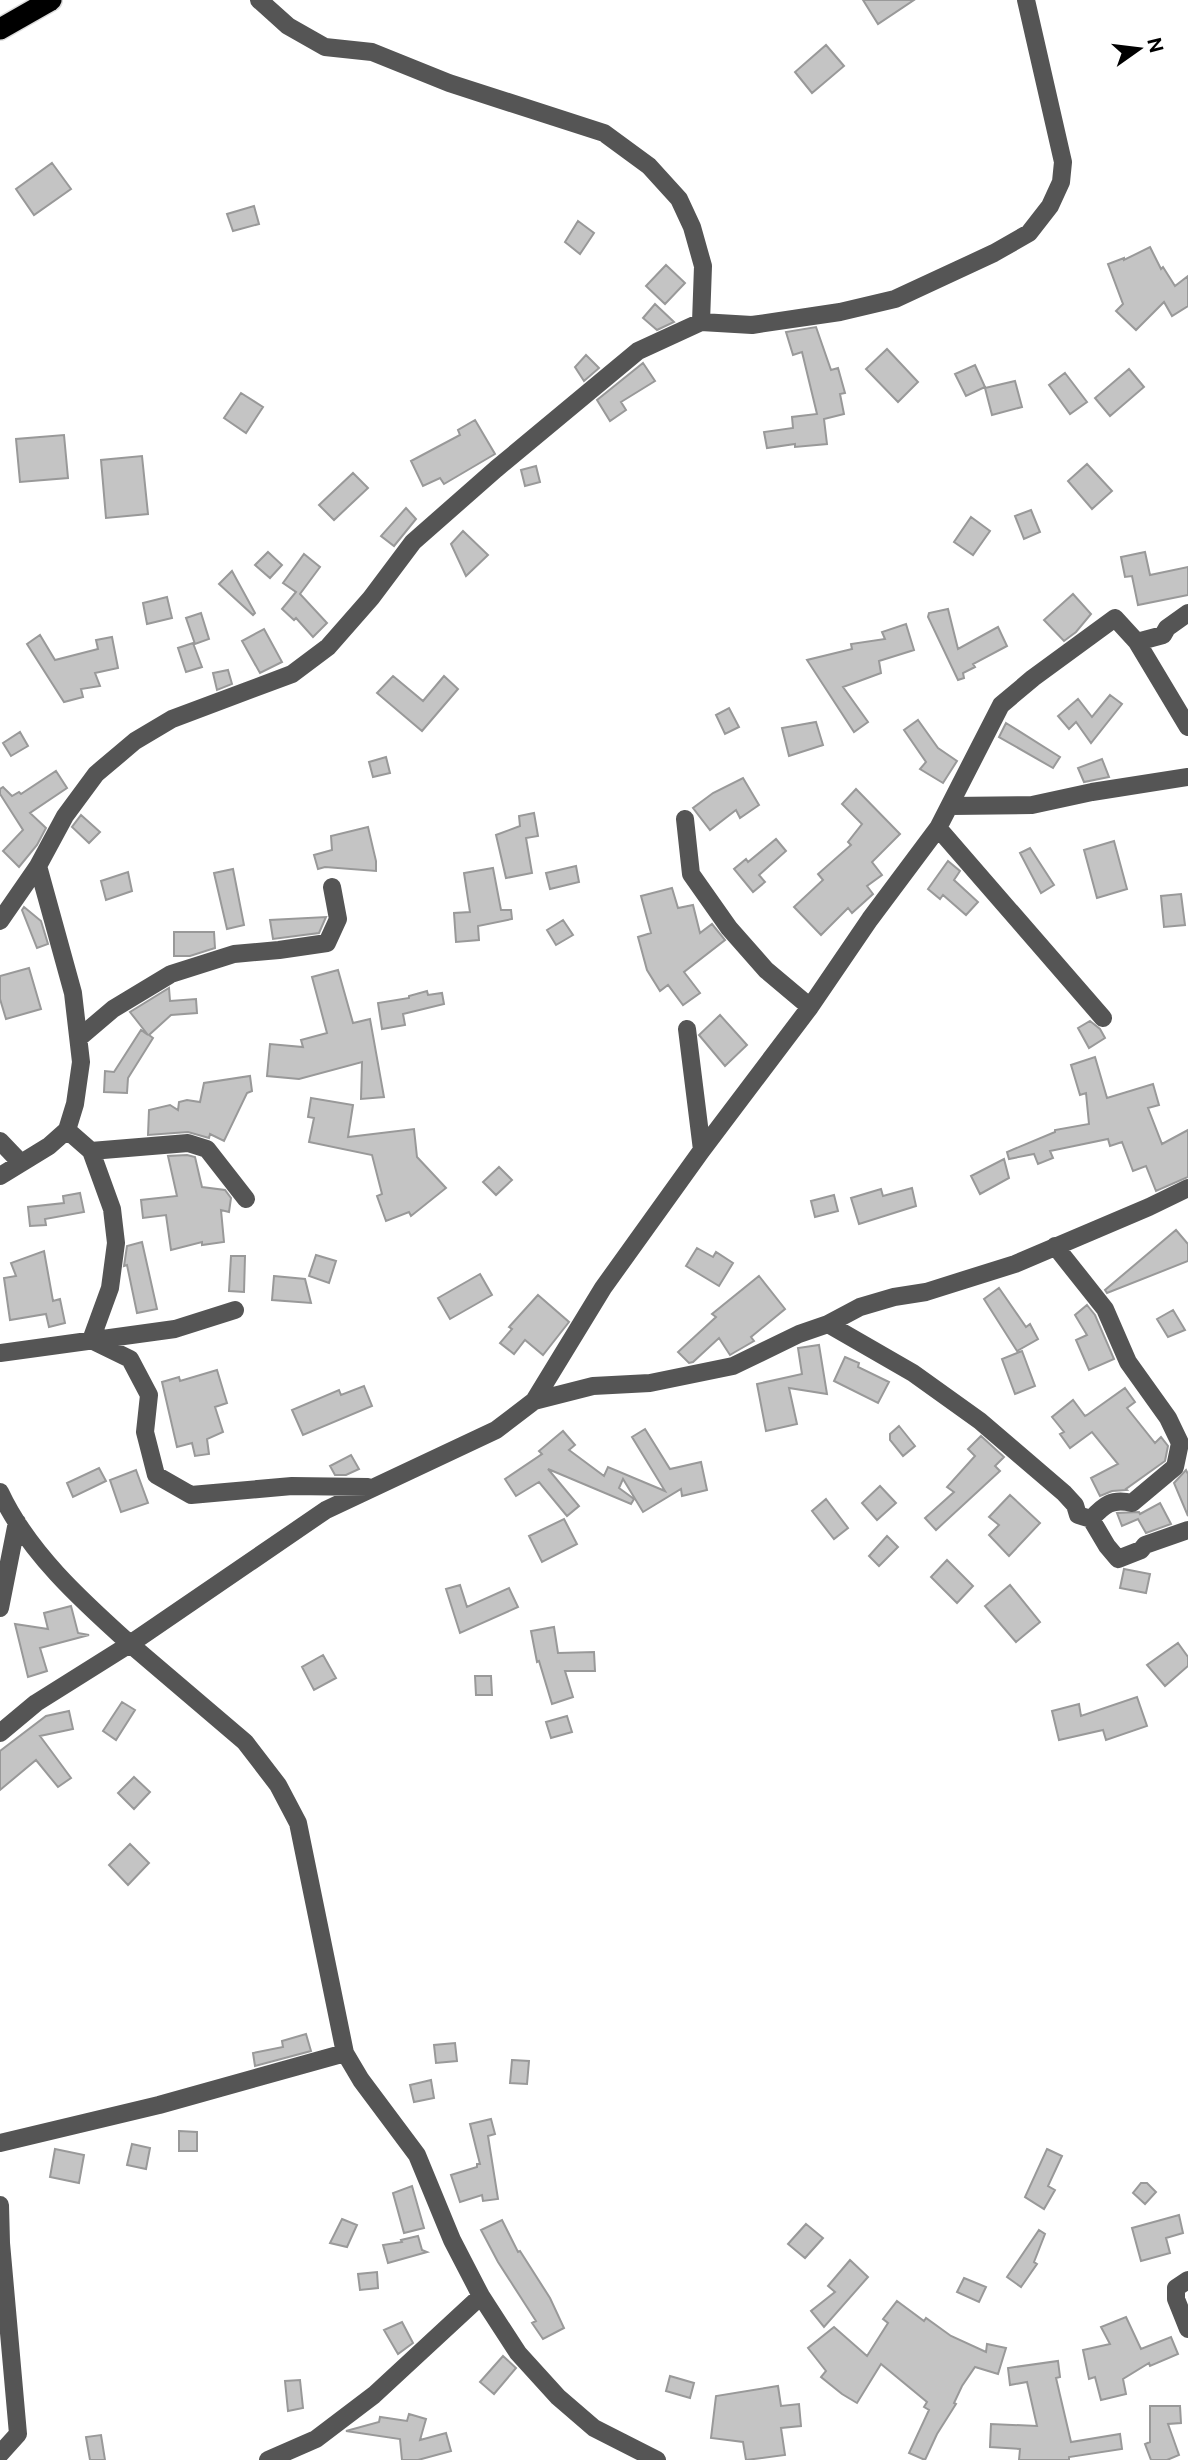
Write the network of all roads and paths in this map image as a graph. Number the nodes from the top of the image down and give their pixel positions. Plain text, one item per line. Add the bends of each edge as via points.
1 (51, 0) edge
2 (259, 0) edge
3 (1026, 0) edge
4 (0, 29) edge
5 (701, 322) junction
6 (1188, 613) edge
7 (1137, 642) junction
8 (1188, 727) edge
9 (1188, 777) edge
10 (951, 806) junction
11 (685, 819) dead end
12 (938, 828) junction
13 (38, 866) junction
14 (332, 887) dead end
15 (0, 921) edge
16 (810, 1007) junction
17 (1103, 1018) dead end
18 (687, 1029) dead end
19 (79, 1038) junction
20 (67, 1130) junction
21 (0, 1141) edge
22 (702, 1150) junction
23 (91, 1151) junction
24 (21, 1163) junction
25 (0, 1176) edge
26 (1188, 1188) edge
27 (246, 1199) dead end
28 (1055, 1246) junction
29 (235, 1310) dead end
30 (828, 1324) junction
31 (91, 1340) junction
32 (0, 1353) edge
33 (534, 1401) junction
34 (372, 1487) junction
35 (0, 1492) edge
36 (1091, 1519) junction
37 (17, 1522) junction
38 (1188, 1530) edge
39 (0, 1608) edge
40 (131, 1644) junction
41 (0, 1733) edge
42 (345, 2053) junction
43 (0, 2143) edge
44 (0, 2205) edge
45 (1188, 2280) edge
46 (481, 2296) junction
47 (1188, 2329) edge
48 (0, 2454) edge
49 (268, 2460) edge
50 (657, 2460) edge

1 - 4 highway
2 - 5 street via 288,26 325,47 373,52 449,83 604,132 649,166 679,199 703,266
3 - 5 street via 1063,162 1061,182 1050,206 1029,233 895,299 752,325
5 - 13 street via 638,351 570,405 413,542 328,647 292,674 172,719 135,741 96,774 65,816
6 - 7 street via 1163,635
7 - 8 street
7 - 10 street via 1115,618 1002,705
9 - 10 street via 1032,805
10 - 12 street
11 - 16 street via 691,874 756,959
12 - 16 street
12 - 17 street
13 - 15 street
13 - 19 street via 73,993
14 - 19 street via 338,919 327,943 234,954 171,974 113,1009
16 - 22 street
18 - 22 street
19 - 20 street via 78,1083
20 - 23 street
20 - 24 street
21 - 24 street
22 - 33 street via 603,1288
23 - 27 street via 188,1143 207,1149
23 - 31 street via 112,1209 116,1243 110,1288
24 - 25 street
26 - 28 street
28 - 30 street via 926,1292 860,1307
28 - 36 street via 1105,1309 1128,1362 1180,1443 1175,1467 1132,1503 1118,1500 1105,1504
29 - 31 street via 175,1329
30 - 33 street via 733,1366 650,1383 593,1386
30 - 36 street via 913,1373 980,1421 1064,1493 1078,1514
31 - 32 street
31 - 34 street via 130,1359 149,1395 145,1432 156,1475 191,1495 292,1486
33 - 34 street via 496,1430
34 - 40 street via 326,1510
35 - 37 street
36 - 38 street via 1118,1559
37 - 39 street
37 - 40 street via 89,1607
40 - 41 street via 36,1703
40 - 42 street via 246,1742 278,1785 298,1823
42 - 43 street
42 - 46 street via 417,2155
44 - 48 street via 18,2434
45 - 47 street via 1176,2288 1176,2299
46 - 49 street via 374,2395 316,2439
46 - 50 street via 518,2353 558,2397 594,2428

